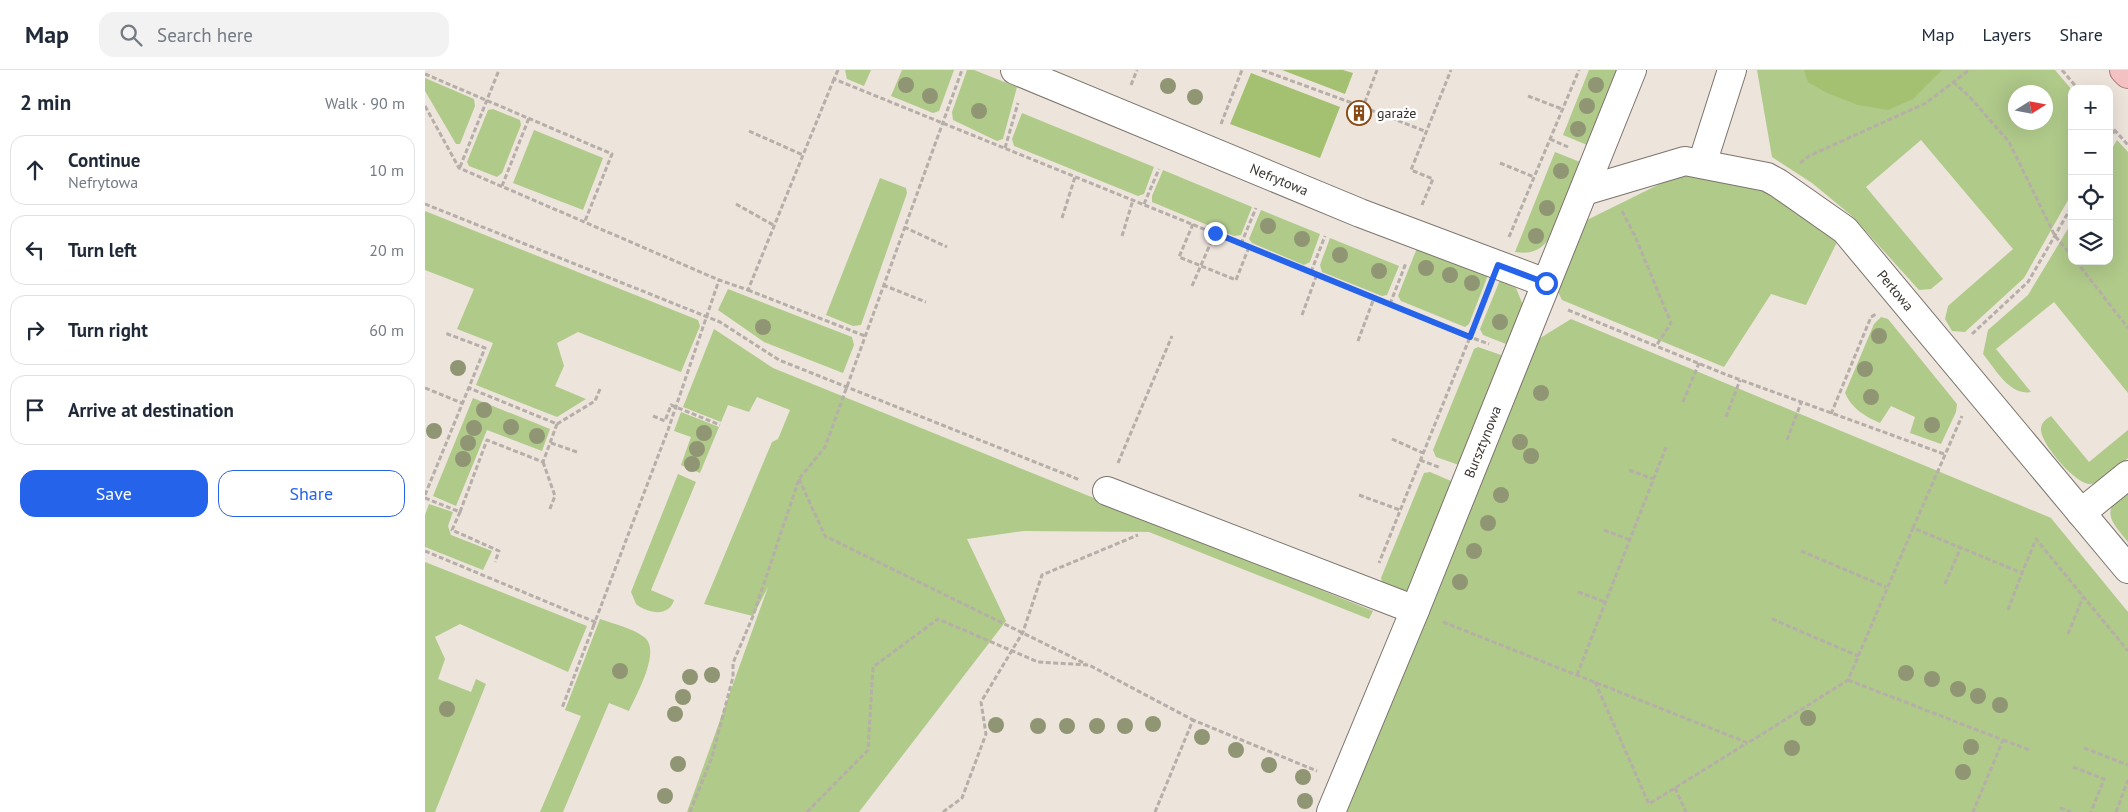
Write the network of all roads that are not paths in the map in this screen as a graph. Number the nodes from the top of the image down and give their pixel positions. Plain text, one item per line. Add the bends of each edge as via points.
1 (1015, 70) edge
2 (1632, 70) edge
3 (1732, 70) edge
4 (2125, 70) edge
5 (2128, 74) edge
6 (1702, 164) junction
7 (1596, 187) junction
8 (1543, 291) junction
9 (2128, 475) edge
10 (1107, 491) road end
11 (2081, 513) junction
12 (2128, 569) edge
13 (1415, 610) junction
14 (1331, 812) edge

1 - 8 street, Nefrytowa via 1360,213 1498,265
2 - 7 street, Bursztynowa
3 - 6 street
4 - 5 main road
6 - 7 street, Perłowa via 1685,161
6 - 11 street, Perłowa via 1767,177 1845,230
7 - 8 street, Bursztynowa
8 - 13 street, Bursztynowa
9 - 11 street
10 - 13 street
11 - 12 street, Perłowa
13 - 14 street, Bursztynowa

